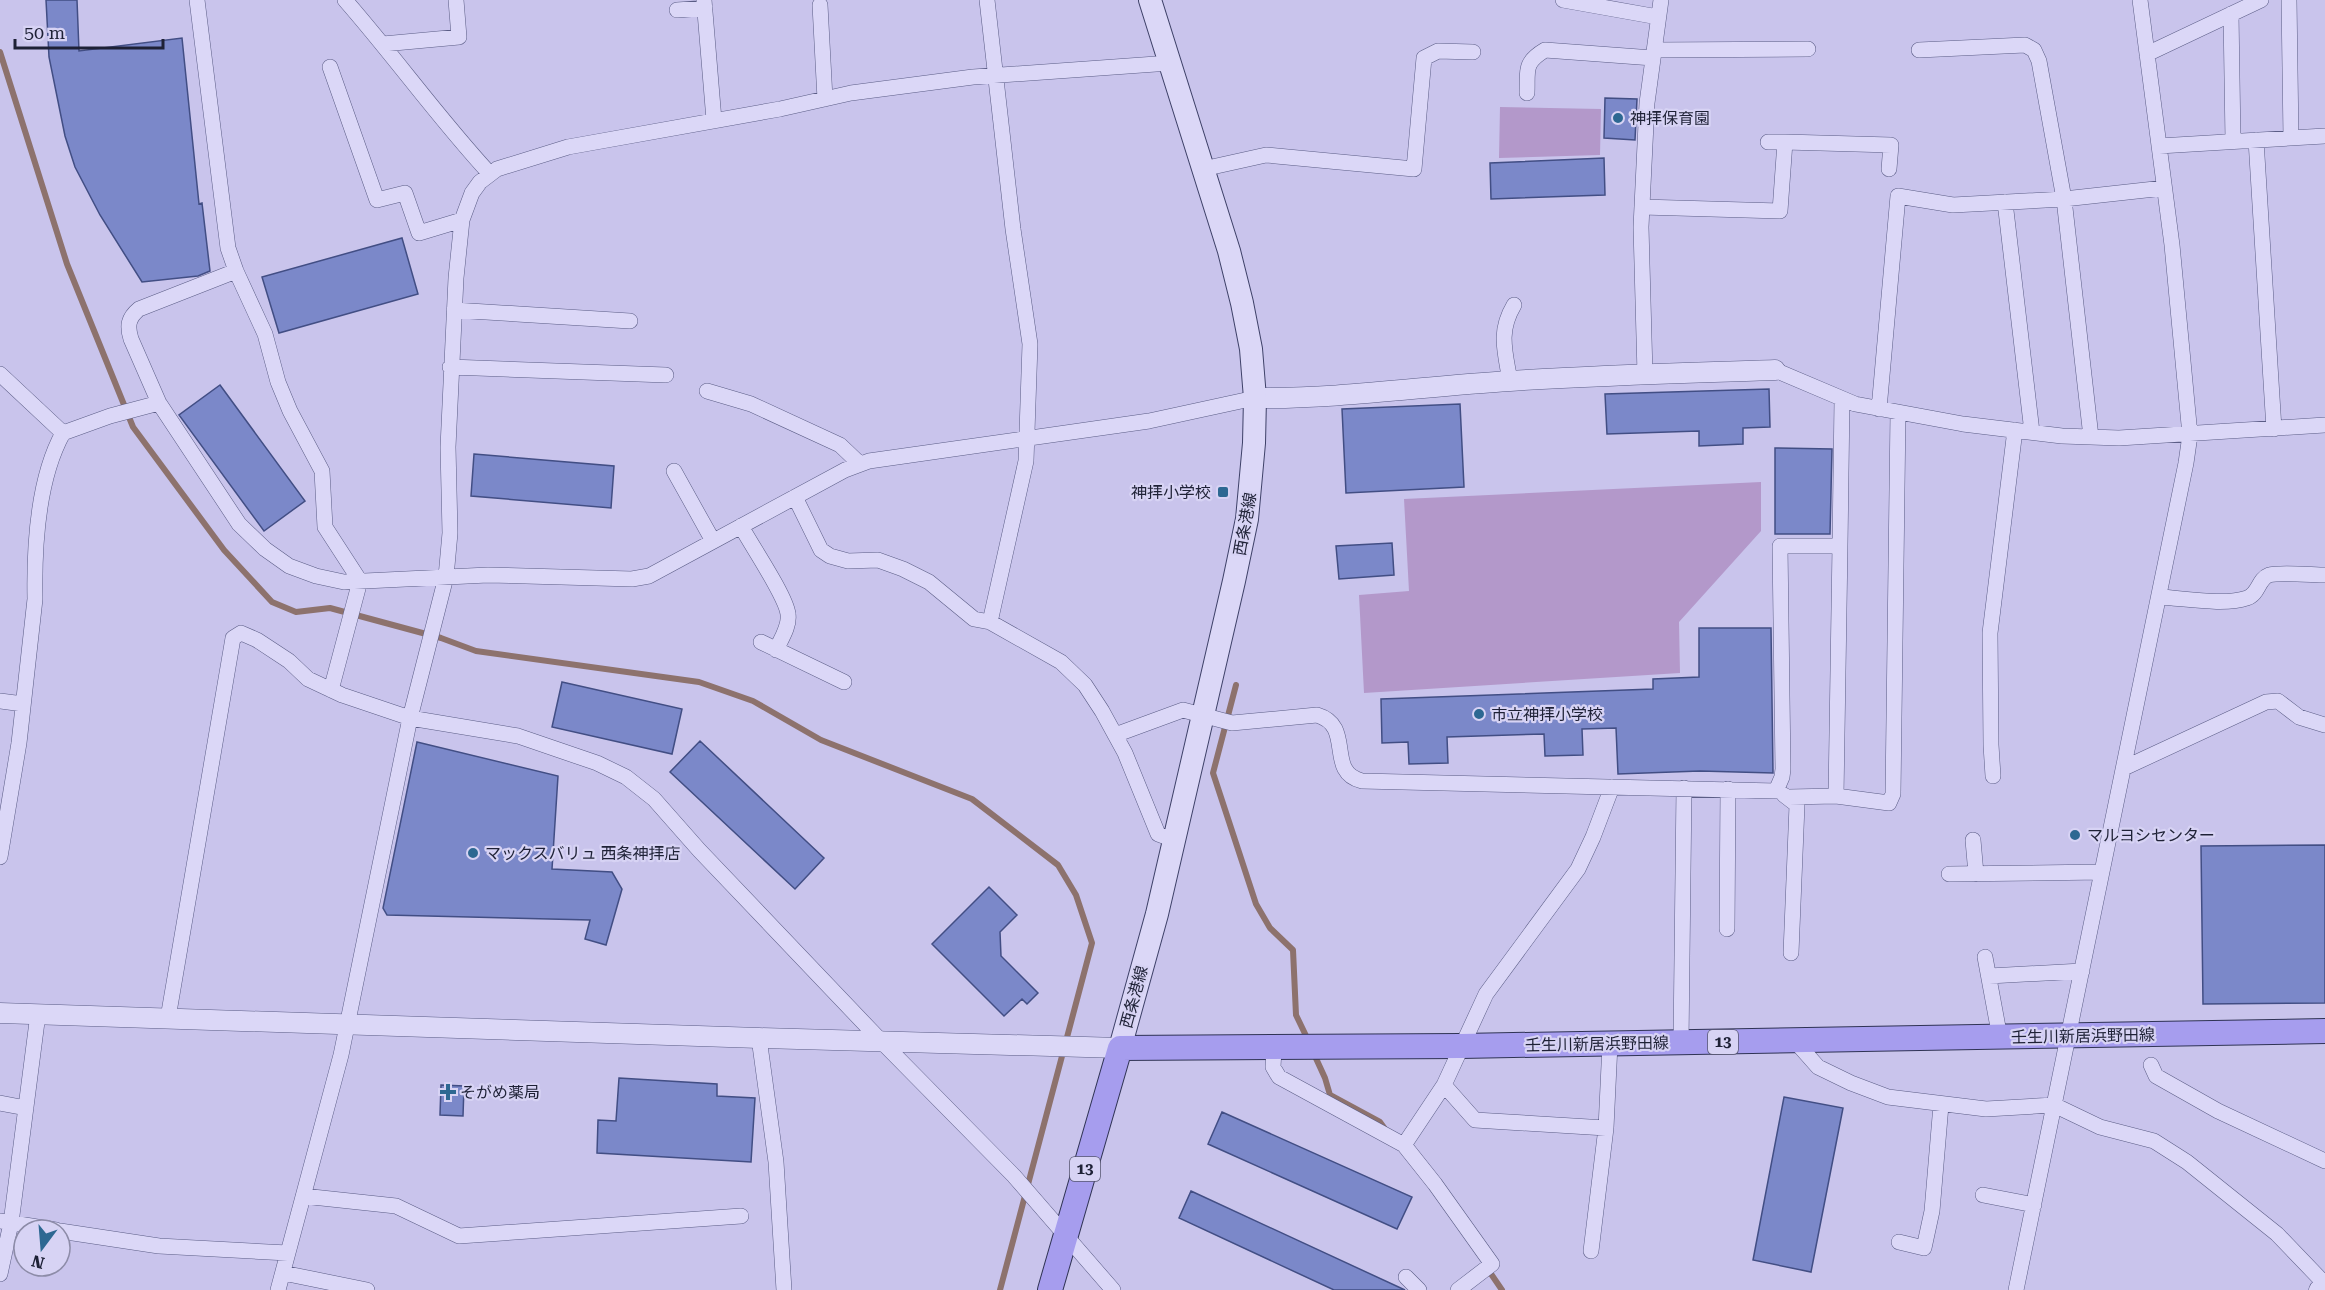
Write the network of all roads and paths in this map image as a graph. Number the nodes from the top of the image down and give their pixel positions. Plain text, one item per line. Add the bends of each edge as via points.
1 (196, 0) edge
2 (345, 0) edge
3 (456, 0) edge
4 (987, 0) edge
5 (1150, 0) edge
6 (1563, 0) edge
7 (1661, 0) edge
8 (2140, 0) edge
9 (2261, 0) edge
10 (2289, 0) edge
11 (705, 4) edge
12 (820, 4) dead end
13 (677, 10) dead end
14 (2231, 14) junction
15 (1658, 17) junction
16 (383, 44) junction
17 (1808, 49) dead end
18 (1919, 50) dead end
19 (1473, 52) dead end
20 (1654, 54) junction
21 (2147, 54) junction
22 (1170, 63) junction
23 (330, 66) dead end
24 (997, 76) junction
25 (1527, 93) dead end
26 (825, 99) junction
27 (714, 120) junction
28 (2325, 136) edge
29 (2291, 138) junction
30 (2256, 140) junction
31 (2233, 141) junction
32 (1768, 142) dead end
33 (1785, 142) junction
34 (2159, 146) junction
35 (1203, 169) junction
36 (1889, 169) dead end
37 (490, 174) junction
38 (2164, 188) junction
39 (2064, 199) junction
40 (2005, 202) junction
41 (1642, 207) junction
42 (462, 220) junction
43 (236, 271) junction
44 (1514, 304) dead end
45 (454, 310) junction
46 (630, 321) dead end
47 (450, 367) junction
48 (1775, 370) joint
49 (0, 374) edge
50 (1645, 374) junction
51 (666, 375) dead end
52 (1510, 381) junction
53 (707, 392) dead end
54 (1255, 398) junction
55 (1842, 400) junction
56 (153, 404) junction
57 (1879, 409) junction
58 (1898, 413) junction
59 (2325, 425) edge
60 (2274, 429) junction
61 (2015, 430) junction
62 (2032, 432) junction
63 (63, 433) junction
64 (2190, 435) junction
65 (2091, 437) junction
66 (1026, 438) junction
67 (860, 464) junction
68 (674, 471) dead end
69 (795, 497) junction
70 (741, 526) junction
71 (713, 541) junction
72 (1840, 546) junction
73 (2325, 575) edge
74 (446, 577) junction
75 (360, 581) junction
76 (2159, 597) junction
77 (990, 622) junction
78 (761, 642) dead end
79 (776, 650) junction
80 (844, 682) dead end
81 (331, 690) junction
82 (0, 701) edge
83 (23, 704) junction
84 (1203, 716) junction
85 (410, 718) junction
86 (2325, 726) edge
87 (1115, 735) junction
88 (2124, 768) junction
89 (1993, 776) dead end
90 (1612, 787) junction
91 (1683, 788) junction
92 (1728, 789) junction
93 (1782, 794) junction
94 (1836, 796) junction
95 (1173, 840) junction
96 (1973, 840) dead end
97 (0, 858) edge
98 (2102, 872) junction
99 (1948, 874) dead end
100 (1976, 874) junction
101 (1727, 929) dead end
102 (1791, 953) dead end
103 (1985, 957) dead end
104 (2082, 971) junction
105 (1989, 976) junction
106 (0, 1012) edge
107 (38, 1014) junction
108 (168, 1018) junction
109 (348, 1025) junction
110 (2325, 1031) edge
111 (2069, 1037) junction
112 (759, 1038) junction
113 (2000, 1038) junction
114 (880, 1041) junction
115 (1795, 1041) junction
116 (1681, 1043) junction
117 (1610, 1044) junction
118 (1461, 1046) junction
119 (1120, 1048) junction
120 (1274, 1049) junction
121 (2151, 1065) dead end
122 (1444, 1085) junction
123 (0, 1103) edge
124 (1941, 1105) junction
125 (2054, 1105) junction
126 (26, 1108) junction
127 (1606, 1128) junction
128 (1404, 1145) junction
129 (2325, 1161) edge
130 (1983, 1195) dead end
131 (303, 1196) junction
132 (2034, 1205) junction
133 (741, 1216) dead end
134 (5, 1222) edge
135 (72, 1232) edge
136 (1066, 1234) junction
137 (1899, 1242) dead end
138 (1591, 1251) dead end
139 (288, 1253) junction
140 (283, 1273) junction
141 (0, 1274) edge
142 (1406, 1277) dead end
143 (2325, 1285) edge
144 (278, 1290) edge
145 (367, 1290) edge
146 (784, 1290) edge
147 (1050, 1290) edge
148 (1113, 1290) edge
149 (1419, 1290) edge
150 (1458, 1290) edge
151 (2016, 1290) edge
152 (2319, 1290) edge

1 - 43 street via 228,248
2 - 16 street
3 - 16 street via 459,37
4 - 24 street
5 - 22 main road, 西条港線
6 - 15 street
7 - 15 street
8 - 21 street
9 - 14 street
10 - 29 street
11 - 13 street
11 - 27 street
12 - 26 street
14 - 21 street
14 - 31 street
15 - 20 street
16 - 37 street via 453,134
17 - 20 street
18 - 39 street via 2025,45 2034,50
19 - 35 street via 1438,51 1424,58 1414,170 1266,155
20 - 25 street via 1545,50 1528,64
20 - 41 street via 1647,103
21 - 34 street
22 - 24 street
22 - 35 main road, 西条港線
23 - 42 street via 377,200 405,193 419,233
24 - 26 street
24 - 66 street via 1012,229 1029,327
26 - 27 street
27 - 37 street via 568,147 509,164
28 - 29 street
29 - 30 street
30 - 31 street
30 - 60 street
31 - 34 street
32 - 33 street
33 - 36 street via 1891,145
33 - 41 street via 1780,211
34 - 38 street
35 - 54 main road, 西条港線 via 1242,303
37 - 42 street via 472,193
38 - 39 street
38 - 64 street
39 - 40 street
39 - 65 street
40 - 57 street via 1953,205 1898,196
40 - 62 street
41 - 50 street
42 - 45 street
43 - 56 street via 139,309 130,317 128,328
43 - 75 street via 265,334 290,411 322,471 325,527
44 - 52 street via 1506,318 1503,336
45 - 46 street
45 - 47 street
47 - 51 street
47 - 74 street via 450,557
48 - 50 street
48 - 55 street
49 - 63 street
50 - 52 street
52 - 54 street
53 - 67 street via 751,404 840,445
54 - 66 street via 1149,421
54 - 84 main road, 西条港線 via 1247,519
55 - 57 street
55 - 72 street
56 - 63 street
56 - 75 street via 239,524 265,549 289,566 316,576
57 - 58 street
58 - 61 street
58 - 94 street via 1893,794 1889,802
59 - 60 street
60 - 64 street
61 - 62 street
61 - 89 street via 1990,633
62 - 65 street
63 - 83 street via 50,463 39,517 35,599
64 - 65 street
64 - 76 street
66 - 67 street
66 - 77 street via 1022,484
67 - 69 street
68 - 71 street
69 - 70 street
69 - 77 street via 821,550 830,556 848,561 878,560 903,569 929,582 974,619
70 - 71 street
70 - 79 street via 789,615
71 - 74 street via 649,576 632,579
72 - 93 street via 1780,546
72 - 94 street
73 - 76 street via 2270,575 2247,598
74 - 75 street
74 - 85 street
75 - 81 street
76 - 88 street
77 - 87 street via 1061,662 1085,686
78 - 79 street
79 - 80 street
81 - 85 street
81 - 108 street via 308,679 257,640 241,633 233,638
82 - 83 street
83 - 97 street
84 - 87 street via 1183,710
84 - 90 street via 1232,723 1305,716 1328,719 1338,732 1346,773 1354,780
84 - 95 main road, 西条港線
85 - 109 street
85 - 114 street via 518,736 626,777 654,799
86 - 88 street via 2299,717 2278,701 2266,702
87 - 95 street via 1158,834
88 - 98 street
90 - 91 street
90 - 118 street via 1578,869 1486,994
91 - 92 street
91 - 116 street
92 - 93 street
92 - 101 street
93 - 94 street
93 - 102 street via 1797,805
95 - 119 main road, 西条港線
96 - 100 street
98 - 100 street
98 - 104 street
99 - 100 street
103 - 105 street
104 - 105 street
104 - 111 street
105 - 113 street
106 - 107 street
107 - 108 street
107 - 126 street
108 - 109 street
109 - 112 street
109 - 131 street
110 - 111 main road, 壬生川新居浜野田線 / 13
111 - 113 main road, 壬生川新居浜野田線 / 13
111 - 125 street
112 - 114 street
112 - 146 street via 776,1162
113 - 115 main road, 壬生川新居浜野田線 / 13
114 - 119 street
114 - 136 street
115 - 116 main road, 壬生川新居浜野田線 / 13
115 - 124 street via 1818,1067 1851,1083 1888,1097
116 - 117 main road, 壬生川新居浜野田線 / 13
117 - 118 main road, 壬生川新居浜野田線 / 13
117 - 127 street
118 - 120 main road, 壬生川新居浜野田線 / 13
118 - 122 street
119 - 120 main road, 壬生川新居浜野田線 / 13
119 - 136 main road, 13
120 - 128 street via 1273,1067 1278,1077
121 - 129 street via 2156,1076 2218,1111
122 - 127 street via 1475,1120
122 - 128 street
123 - 126 street
124 - 125 street via 1986,1109
124 - 137 street via 1932,1210 1924,1248
125 - 132 street
125 - 143 street via 2100,1127 2154,1141 2187,1162 2277,1234
126 - 134 street
127 - 138 street
128 - 150 street via 1492,1264
130 - 132 street
131 - 133 street via 396,1206 459,1236
131 - 139 street
132 - 151 street
134 - 141 street
135 - 139 street via 159,1246
136 - 147 main road, 13
136 - 148 street
139 - 140 street
140 - 144 street
140 - 145 street
142 - 149 street
143 - 152 street

